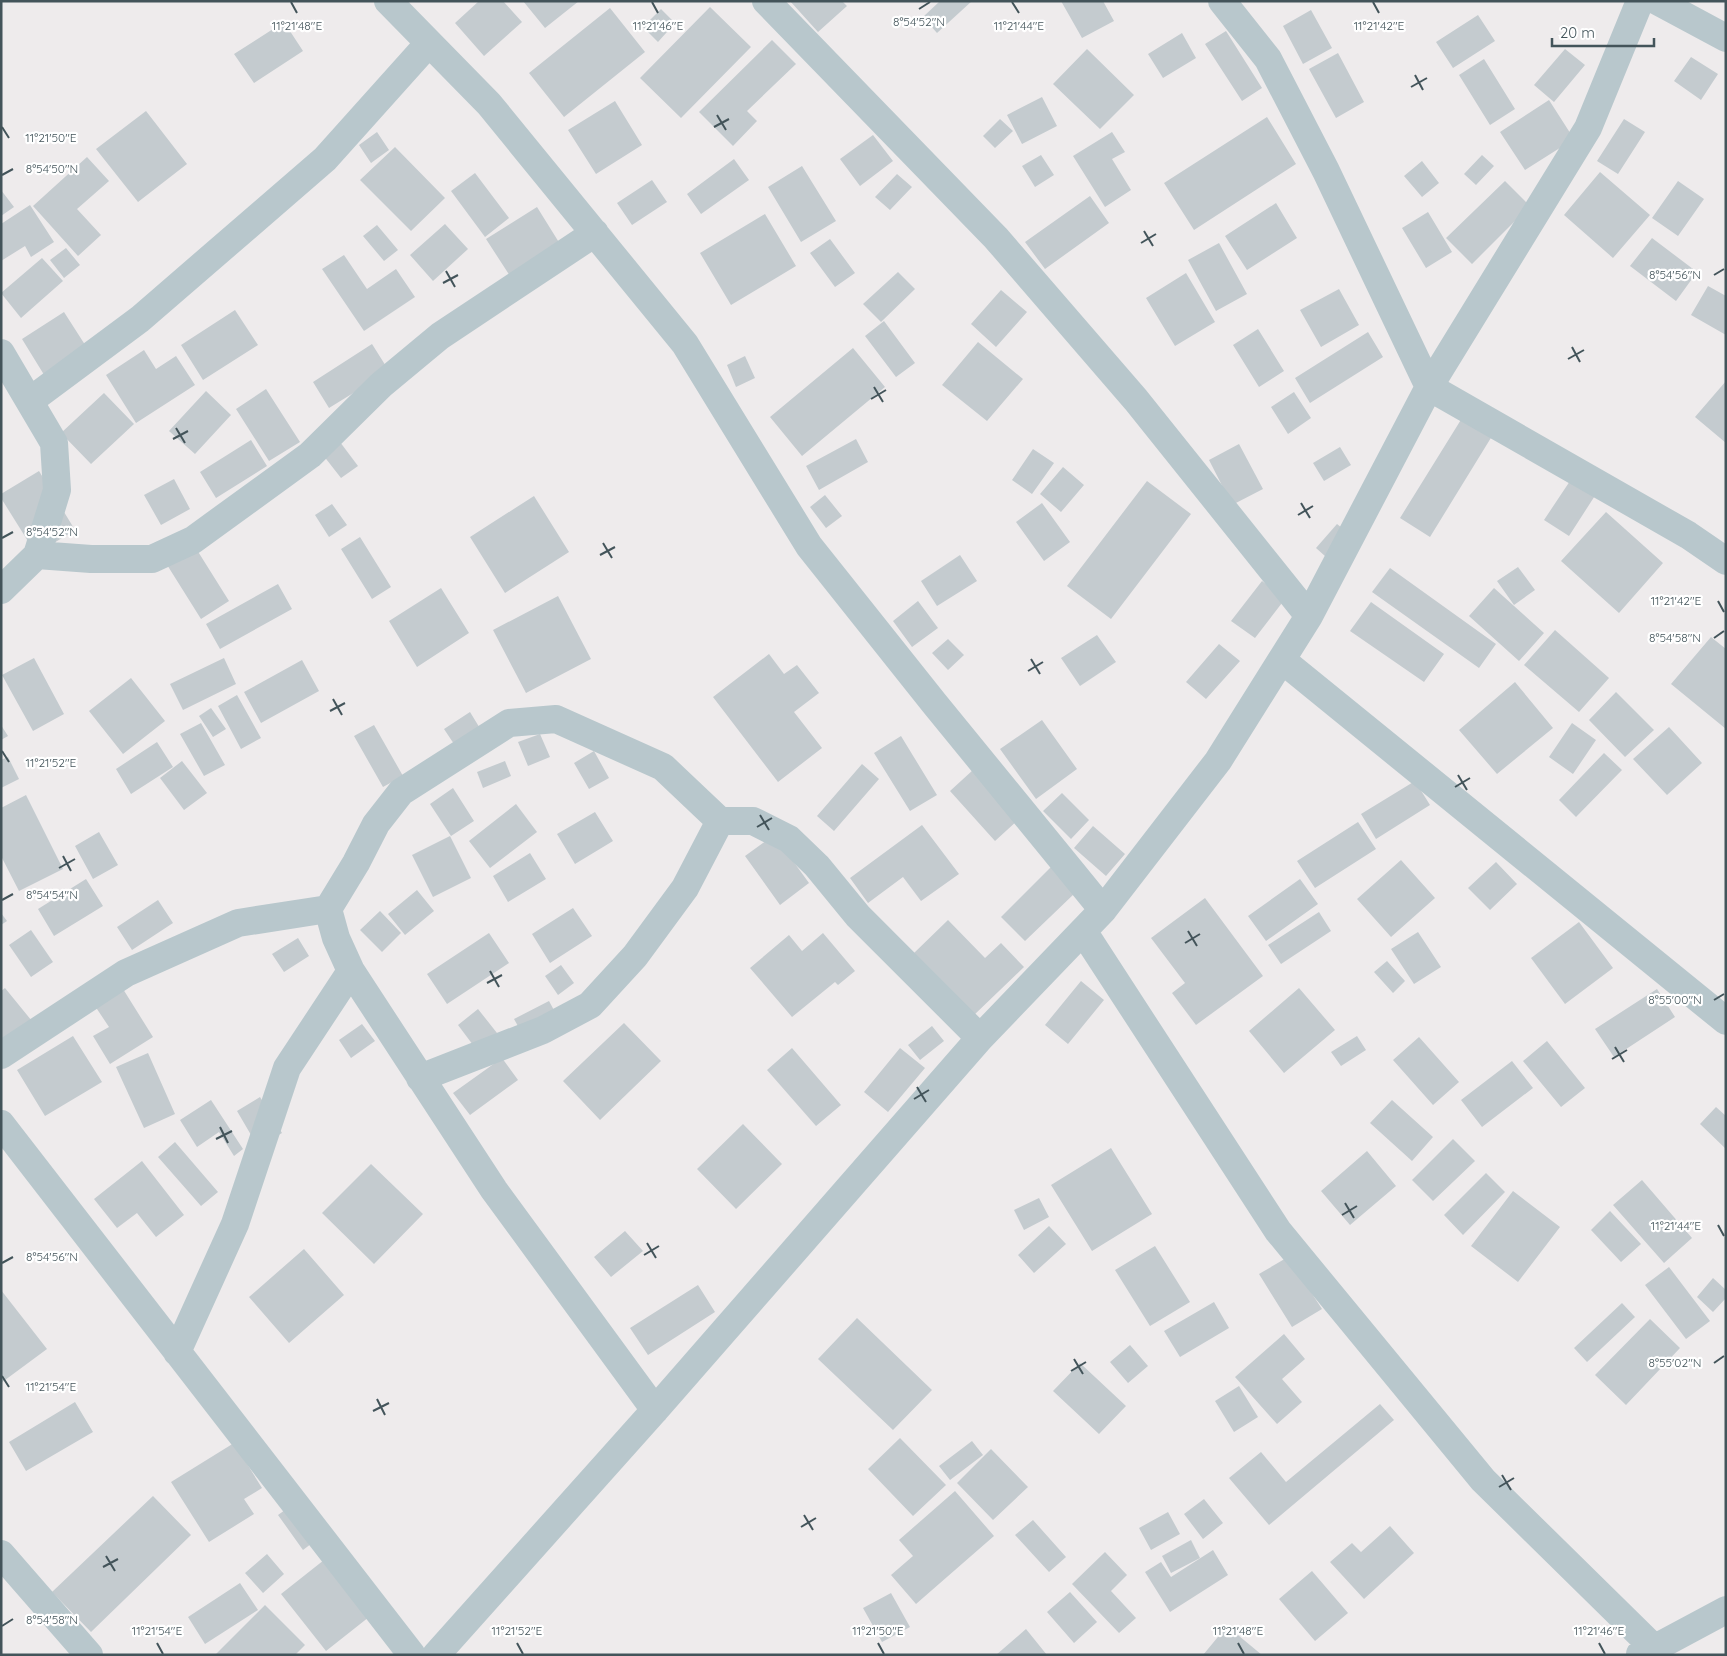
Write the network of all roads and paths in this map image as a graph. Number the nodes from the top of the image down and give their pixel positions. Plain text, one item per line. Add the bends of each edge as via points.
1 (388, 1) edge
2 (766, 1) edge
3 (1222, 1) edge
4 (1640, 1) edge
5 (1658, 1) edge
6 (1726, 38) edge
7 (429, 43) junction
8 (595, 233) junction
9 (1, 353) edge
10 (1429, 387) junction
11 (31, 400) junction
12 (37, 555) junction
13 (1726, 561) edge
14 (1, 590) edge
15 (1309, 616) junction
16 (1282, 660) junction
17 (720, 822) junction
18 (328, 909) junction
19 (1103, 910) junction
20 (1083, 931) junction
21 (351, 971) junction
22 (1726, 1021) edge
23 (980, 1038) junction
24 (1, 1056) edge
25 (420, 1078) junction
26 (1, 1124) edge
27 (177, 1352) junction
28 (655, 1410) junction
29 (1, 1554) edge
30 (1726, 1610) edge
31 (1651, 1653) edge
32 (89, 1655) edge
33 (412, 1655) edge
34 (436, 1655) edge

1 - 7 street
2 - 15 street via 996,238 1136,400
3 - 10 street via 1268,59 1326,170
4 - 10 street via 1588,128
5 - 6 street
7 - 8 street via 489,104
7 - 11 street via 325,159 140,319
8 - 12 street via 440,336 381,385 310,455 193,540 152,559
8 - 19 street via 685,344 809,546
9 - 11 street
10 - 13 street
10 - 15 street
11 - 12 street via 54,443 57,490
12 - 14 street
15 - 16 street
16 - 19 street via 1218,761
16 - 22 street
17 - 18 street via 662,767 556,719 509,723 401,792 376,824
17 - 23 street via 753,821 789,838 858,916
17 - 25 street via 685,888 634,956 590,1005 543,1030
18 - 21 street via 336,938
18 - 24 street via 238,923 126,973
19 - 20 street
20 - 23 street
20 - 31 street via 1278,1231 1484,1480
21 - 25 street
21 - 27 street via 287,1068 236,1224
23 - 28 street
25 - 28 street via 494,1190
26 - 27 street
27 - 33 street
28 - 34 street
29 - 32 street
30 - 31 street

